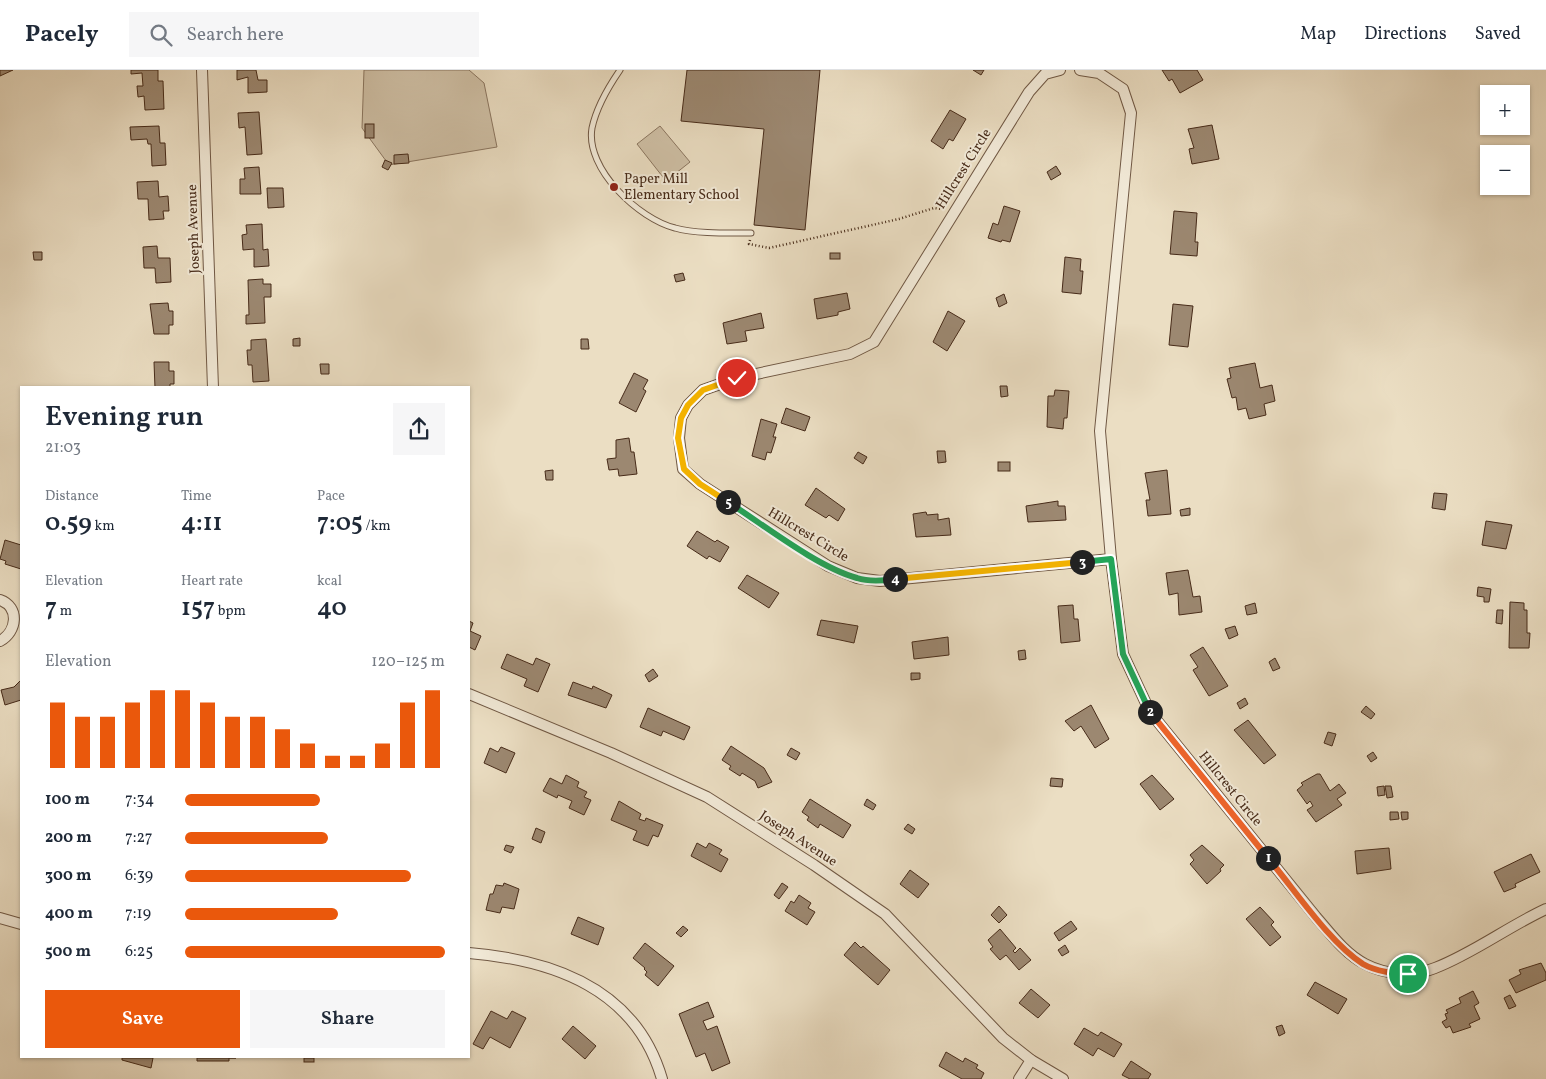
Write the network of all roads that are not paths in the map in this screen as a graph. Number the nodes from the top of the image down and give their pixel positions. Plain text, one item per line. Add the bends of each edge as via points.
1 (202, 70) edge
2 (620, 70) edge
3 (1060, 70) edge
4 (1080, 70) edge
5 (751, 233) road end
6 (213, 386) edge
7 (1111, 559) junction
8 (0, 600) edge
9 (0, 641) edge
10 (470, 694) edge
11 (1546, 909) edge
12 (0, 918) edge
13 (20, 924) edge
14 (470, 953) edge
15 (1031, 1060) junction
16 (662, 1079) edge
17 (1019, 1079) edge
18 (1063, 1079) edge

1 - 6 street, Joseph Avenue
2 - 5 lane via 592,129 594,149 616,189 650,217 675,228
3 - 7 street, Hillcrest Circle via 1045,74 1029,92 874,342 850,354 737,378 703,390 688,405 681,418 678,438 684,469 700,484 828,566 857,578 880,581
4 - 7 street, Hillcrest Circle via 1099,73 1123,89 1131,113 1100,432
7 - 11 street, Hillcrest Circle via 1123,654 1150,712 1316,917 1341,945 1364,964 1387,973 1408,974 1434,969
8 - 9 street via 13,611 15,620
10 - 15 street, Joseph Avenue via 707,797 814,865 885,914 1002,1038
12 - 13 street
14 - 16 street via 496,955 570,974 603,993 627,1016 644,1039
15 - 17 street
15 - 18 street, Joseph Avenue

